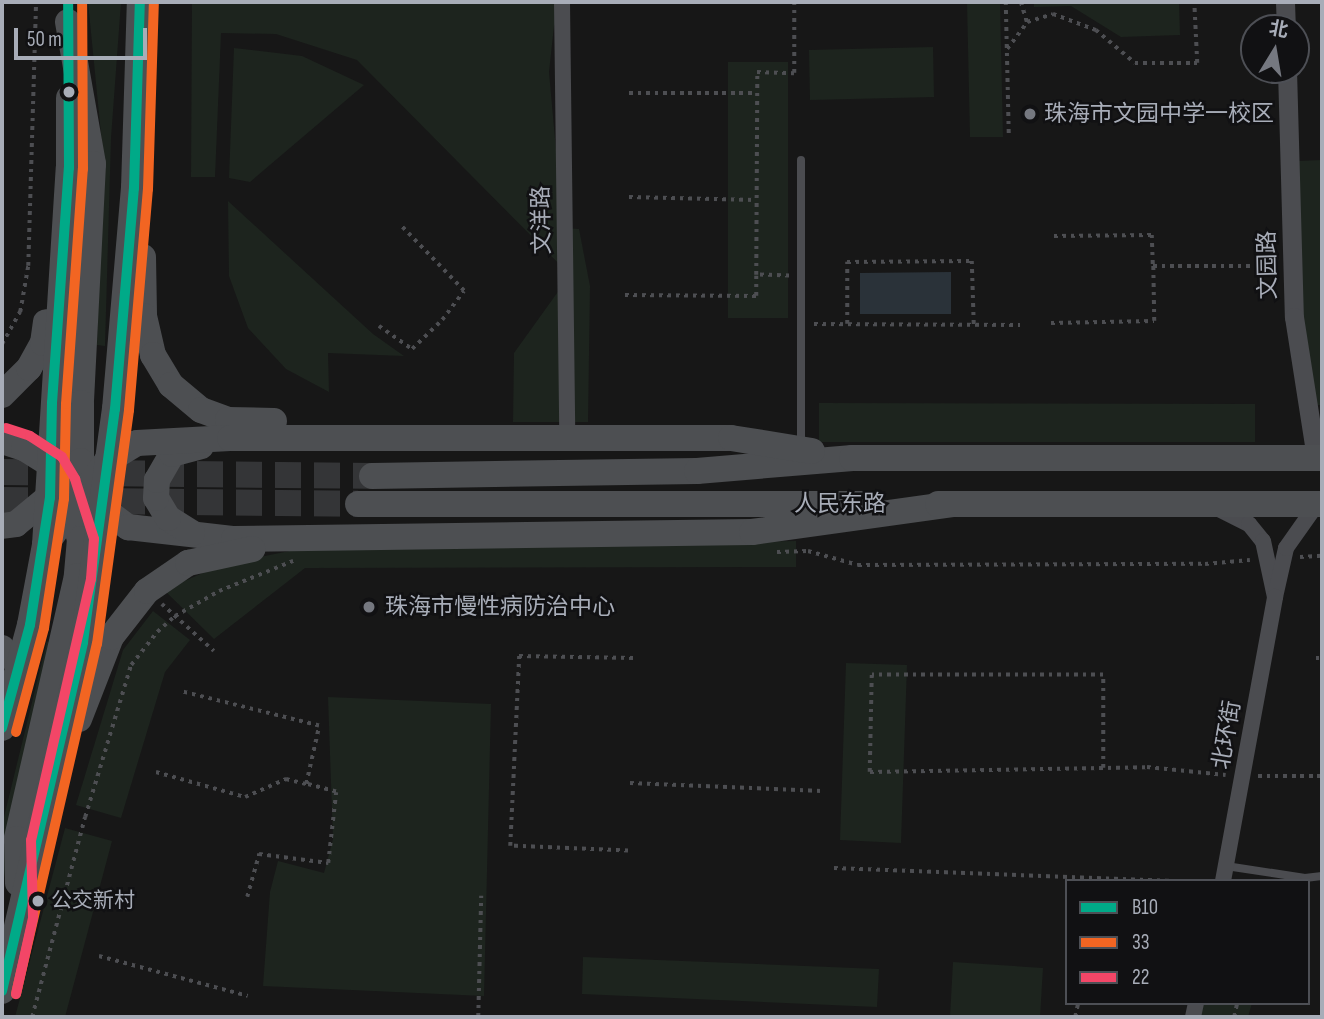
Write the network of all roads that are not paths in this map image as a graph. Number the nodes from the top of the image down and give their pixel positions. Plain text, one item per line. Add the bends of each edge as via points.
1 (140, 2) edge
2 (562, 2) edge
3 (68, 12) edge
4 (139, 44) junction
5 (1287, 84) edge
6 (801, 160) dead end
7 (69, 168) junction
8 (2, 395) edge
9 (230, 438) junction
10 (453, 439) junction
11 (567, 439) junction
12 (2, 441) edge
13 (801, 450) junction
14 (852, 458) junction
15 (1319, 458) edge
16 (372, 476) tunnel mouth
17 (94, 478) junction
18 (58, 488) junction
19 (358, 504) tunnel mouth
20 (954, 504) junction
21 (1207, 504) junction
22 (1320, 504) edge
23 (2, 526) edge
24 (195, 536) junction
25 (342, 537) junction
26 (1276, 558) junction
27 (2, 649) edge
28 (2, 656) edge
29 (2, 729) edge
30 (56, 764) junction
31 (1224, 873) edge
32 (1322, 876) edge
33 (19, 916) junction
34 (2, 991) edge

1 - 4 main road
2 - 11 street, 文洋路
3 - 7 main road
3 - 17 main road via 93,164 80,403
4 - 10 main road via 144,316 153,355 171,385 201,410 228,420 379,423
4 - 17 main road via 134,188 115,409
5 - 15 street, 文园路 via 1294,317
6 - 13 lane
7 - 8 main road via 43,343 19,380
7 - 18 main road via 52,403
9 - 10 main road
9 - 17 main road via 137,443
9 - 24 main road via 172,454 157,480 156,498 168,518
10 - 11 main road
11 - 13 main road via 731,438
12 - 18 main road via 24,447
13 - 14 main road
14 - 15 main road, 人民东路
14 - 16 main road, 人民东路 via 697,471
17 - 18 main road
17 - 24 main road via 128,527
17 - 30 main road via 83,642
18 - 23 main road via 16,524
18 - 29 main road via 30,625
18 - 33 main road via 80,539 77,576 17,839
19 - 20 main road, 人民东路
20 - 21 main road, 人民东路
20 - 25 main road via 751,532
21 - 22 main road, 人民东路
21 - 26 street, 北环街 via 1249,524
22 - 26 street
24 - 25 main road
25 - 30 main road via 188,563 147,591 111,637 80,718
26 - 31 street, 北环街 via 1275,597
27 - 28 main road
30 - 33 main road
31 - 32 lane
33 - 34 main road

